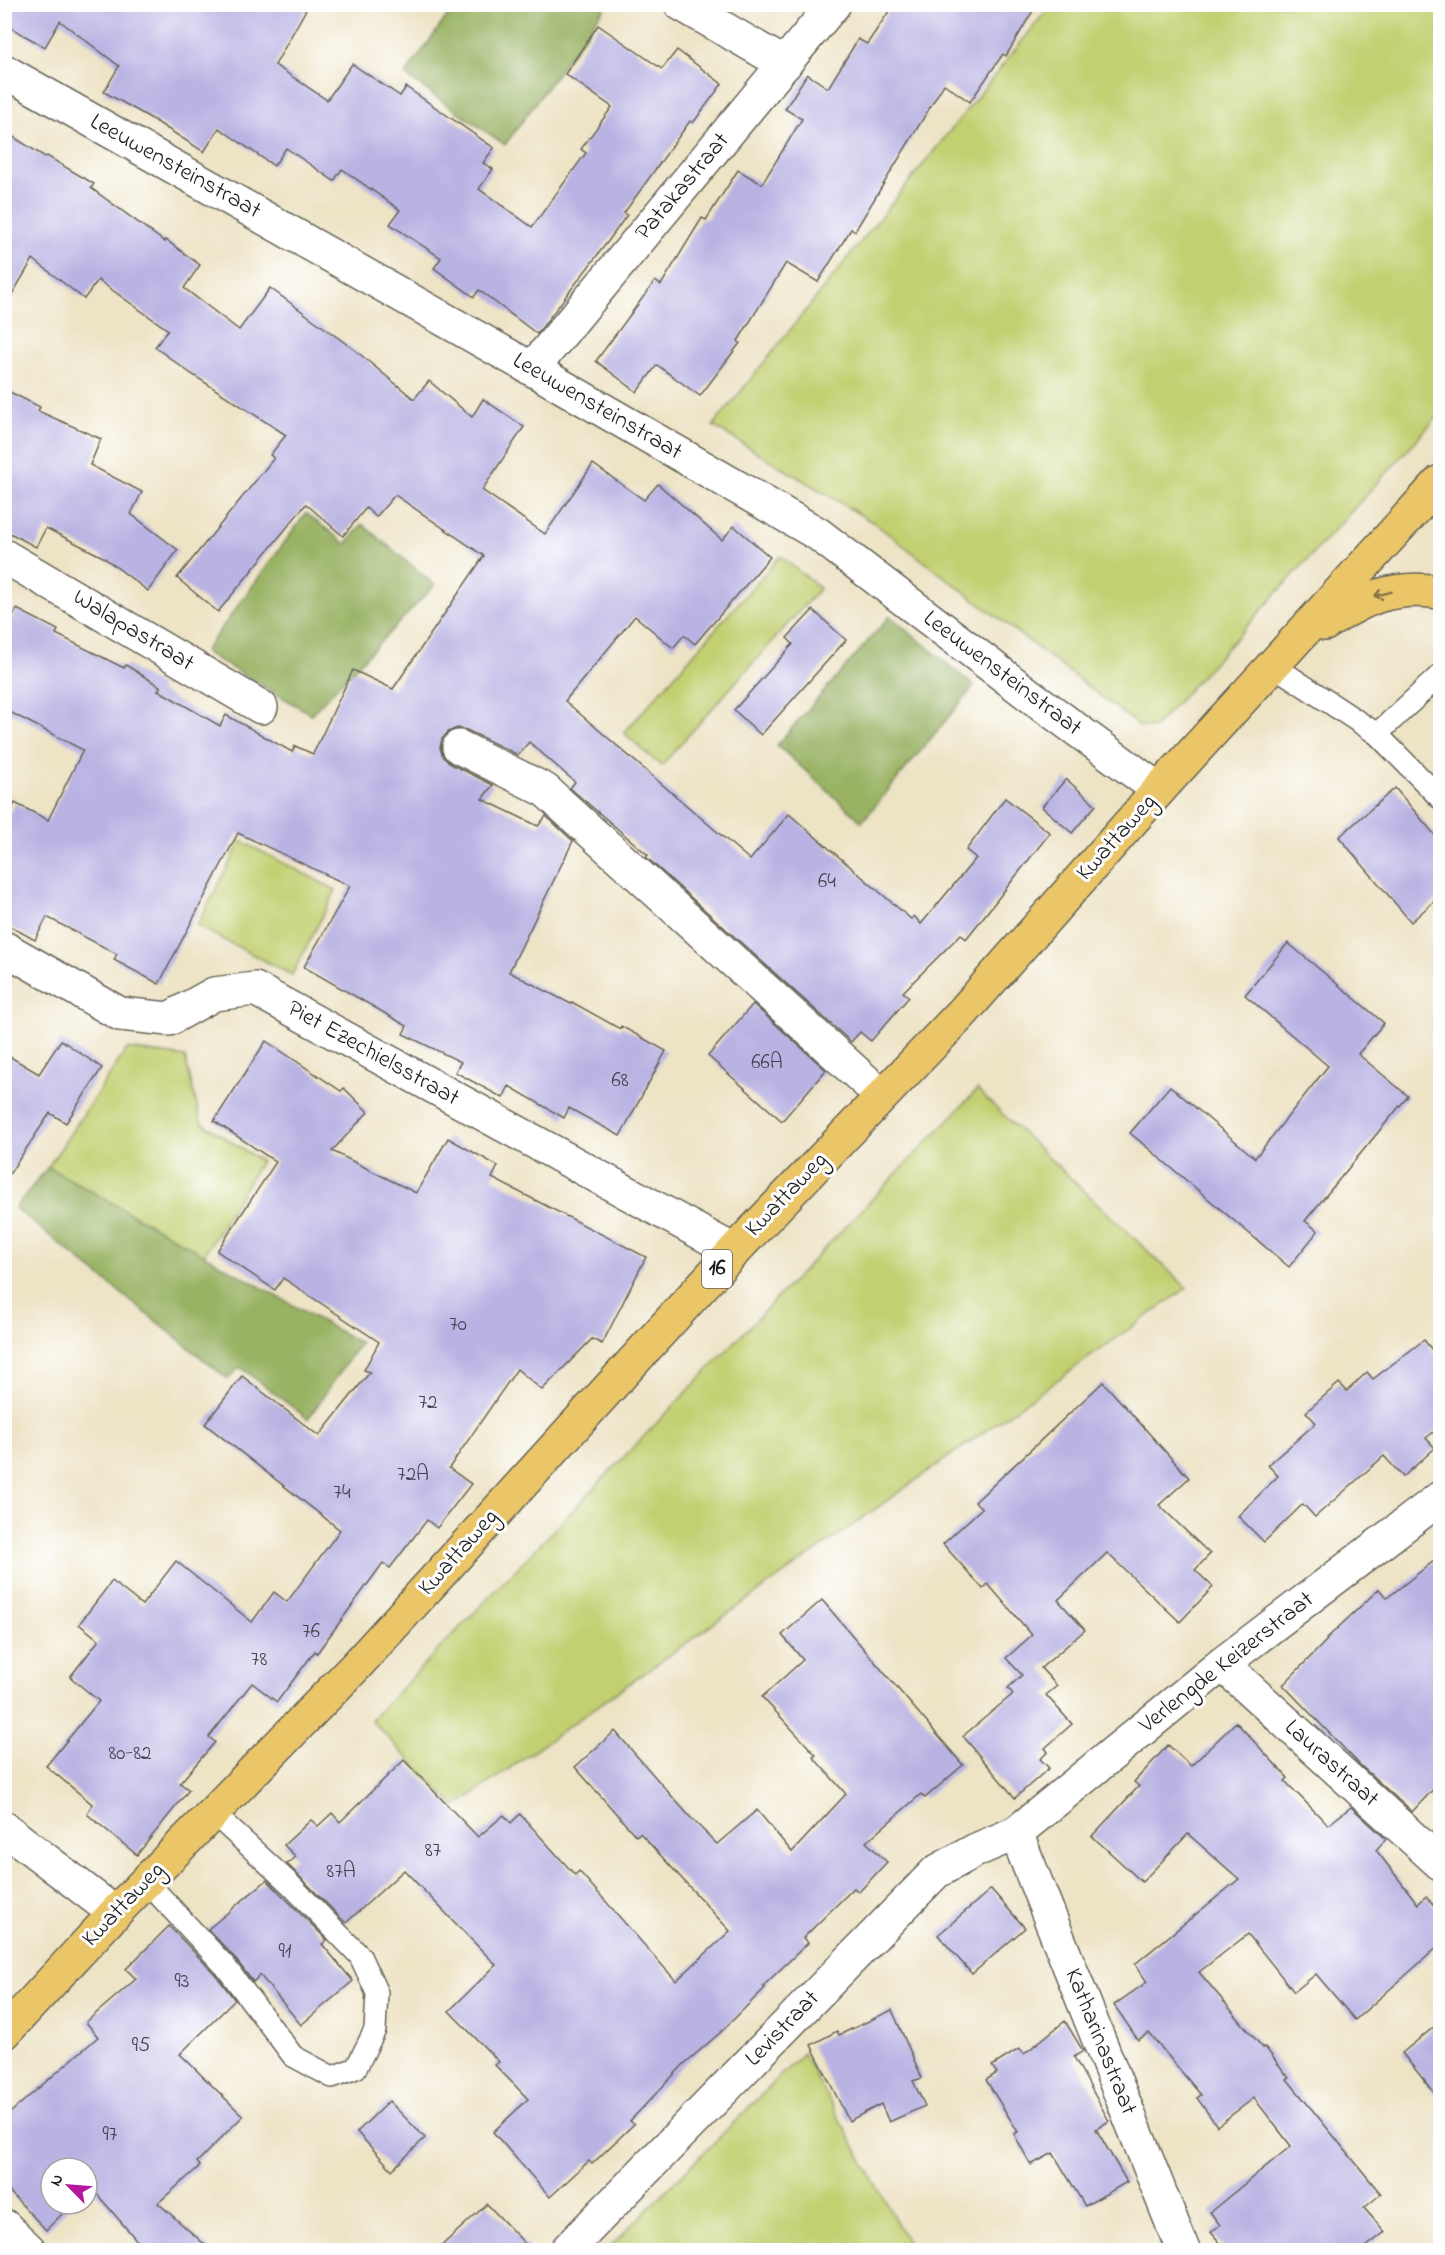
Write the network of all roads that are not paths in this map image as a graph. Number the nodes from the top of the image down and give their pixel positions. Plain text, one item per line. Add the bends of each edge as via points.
1 (681, 4) edge
2 (834, 4) edge
3 (785, 64) junction
4 (4, 71) edge
5 (532, 369) junction
6 (1435, 500) edge
7 (4, 556) edge
8 (1440, 592) edge
9 (1282, 655) junction
10 (1440, 675) edge
11 (261, 707) dead end
12 (1377, 734) junction
13 (459, 747) dead end
14 (1159, 790) junction
15 (1440, 798) edge
16 (4, 948) edge
17 (882, 1096) junction
18 (734, 1251) junction
19 (1440, 1498) edge
20 (1222, 1664) junction
21 (213, 1813) junction
22 (4, 1828) edge
23 (1016, 1833) junction
24 (1440, 1863) edge
25 (146, 1881) junction
26 (115, 1913) junction
27 (4, 2032) edge
28 (4, 2226) edge
29 (29, 2250) edge
30 (567, 2250) edge
31 (1183, 2250) edge

1 - 3 street
2 - 3 street, Patakastraat
3 - 5 street, Patakastraat
4 - 5 street, Leeuwensteinstraat
5 - 14 street, Leeuwensteinstraat via 818,534
6 - 9 main road, Kwattaweg / 16
7 - 11 street, Walapastraat
8 -> 9 main road via 1409,589 1378,595 1358,603
9 - 12 lane
9 - 14 main road, Kwattaweg / 16
10 - 12 lane
12 - 15 lane
13 - 17 street via 545,790
14 - 17 main road, Kwattaweg / 16 via 963,1012
16 - 18 street, Piet Ezechielsstraat via 120,1014 169,1019 214,994 255,989
17 - 18 main road, Kwattaweg / 16
18 - 21 main road, Kwattaweg / 16 via 356,1666
19 - 20 street, Verlengde Keizerstraat
20 - 23 street, Verlengde Keizerstraat
20 - 24 street, Laurastraat
21 - 25 main road, Kwattaweg / 16
21 - 25 lane via 360,1956 377,1993 375,2030 356,2068 332,2077 293,2056 225,1966
22 - 26 street
23 - 30 street, Levistraat via 936,1872
23 - 31 street, Katharinastraat
25 - 26 main road, Kwattaweg / 16
26 - 27 main road, Kwattaweg / 16
28 - 29 street

